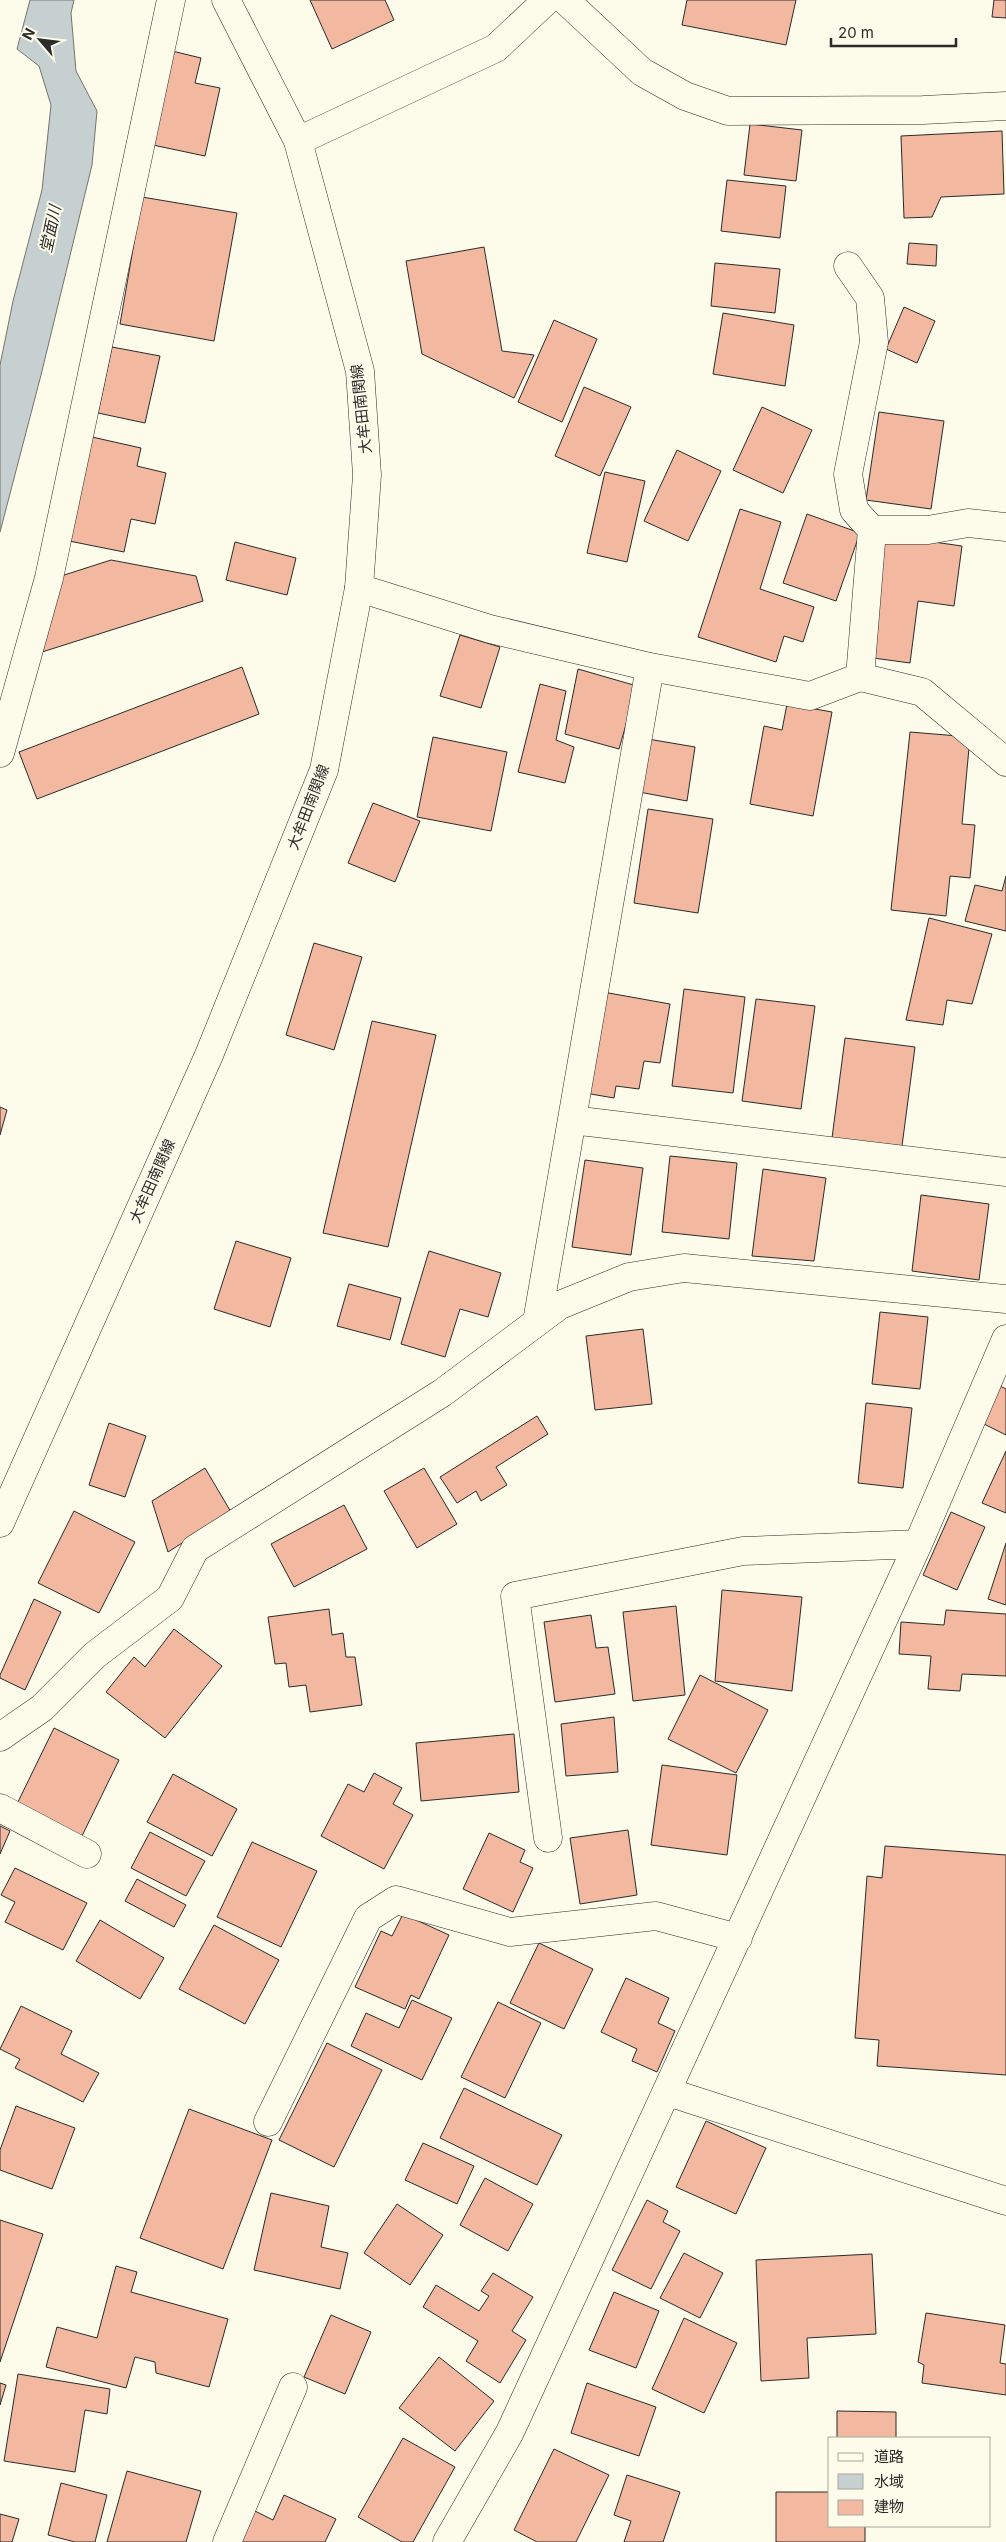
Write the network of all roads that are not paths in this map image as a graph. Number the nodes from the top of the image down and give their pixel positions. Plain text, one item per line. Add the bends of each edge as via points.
1 (171, 0) edge
2 (226, 0) edge
3 (547, 0) edge
4 (565, 0) edge
5 (1006, 106) edge
6 (298, 141) junction
7 (848, 266) dead end
8 (1006, 527) edge
9 (872, 530) junction
10 (359, 588) junction
11 (650, 667) junction
12 (860, 677) junction
13 (0, 753) edge
14 (1006, 762) edge
15 (572, 1120) junction
16 (1006, 1172) edge
17 (1006, 1298) edge
18 (537, 1322) junction
19 (1006, 1340) edge
20 (0, 1523) edge
21 (918, 1544) junction
22 (0, 1737) edge
23 (0, 1808) edge
24 (548, 1838) dead end
25 (87, 1854) dead end
26 (738, 1938) junction
27 (668, 2092) junction
28 (268, 2122) dead end
29 (1006, 2201) edge
30 (293, 2387) dead end
31 (227, 2542) edge
32 (447, 2542) edge

1 - 13 street via 50,578
2 - 6 street, 大牟田南関線
3 - 6 street via 496,48
4 - 5 street via 642,72 685,96 728,111 923,110
6 - 10 street, 大牟田南関線 via 360,372 368,475
7 - 9 street via 870,298 874,342 848,474 854,510
8 - 9 street via 968,523 928,530
9 - 12 street
10 - 11 street via 490,629
10 - 20 street, 大牟田南関線 via 324,770 209,1054
11 - 12 street via 810,696
11 - 15 street
12 - 14 street via 922,692
15 - 16 street
15 - 18 street
17 - 18 street via 684,1268 629,1277 560,1305
18 - 22 street via 442,1394 195,1549 170,1598 95,1655 42,1708
19 - 21 street
21 - 24 street via 743,1551 515,1596
21 - 26 street
23 - 25 street
26 - 27 street
26 - 28 street via 656,1916 510,1932 396,1900 368,1918
27 - 29 street
27 - 32 street via 510,2432
30 - 31 street

